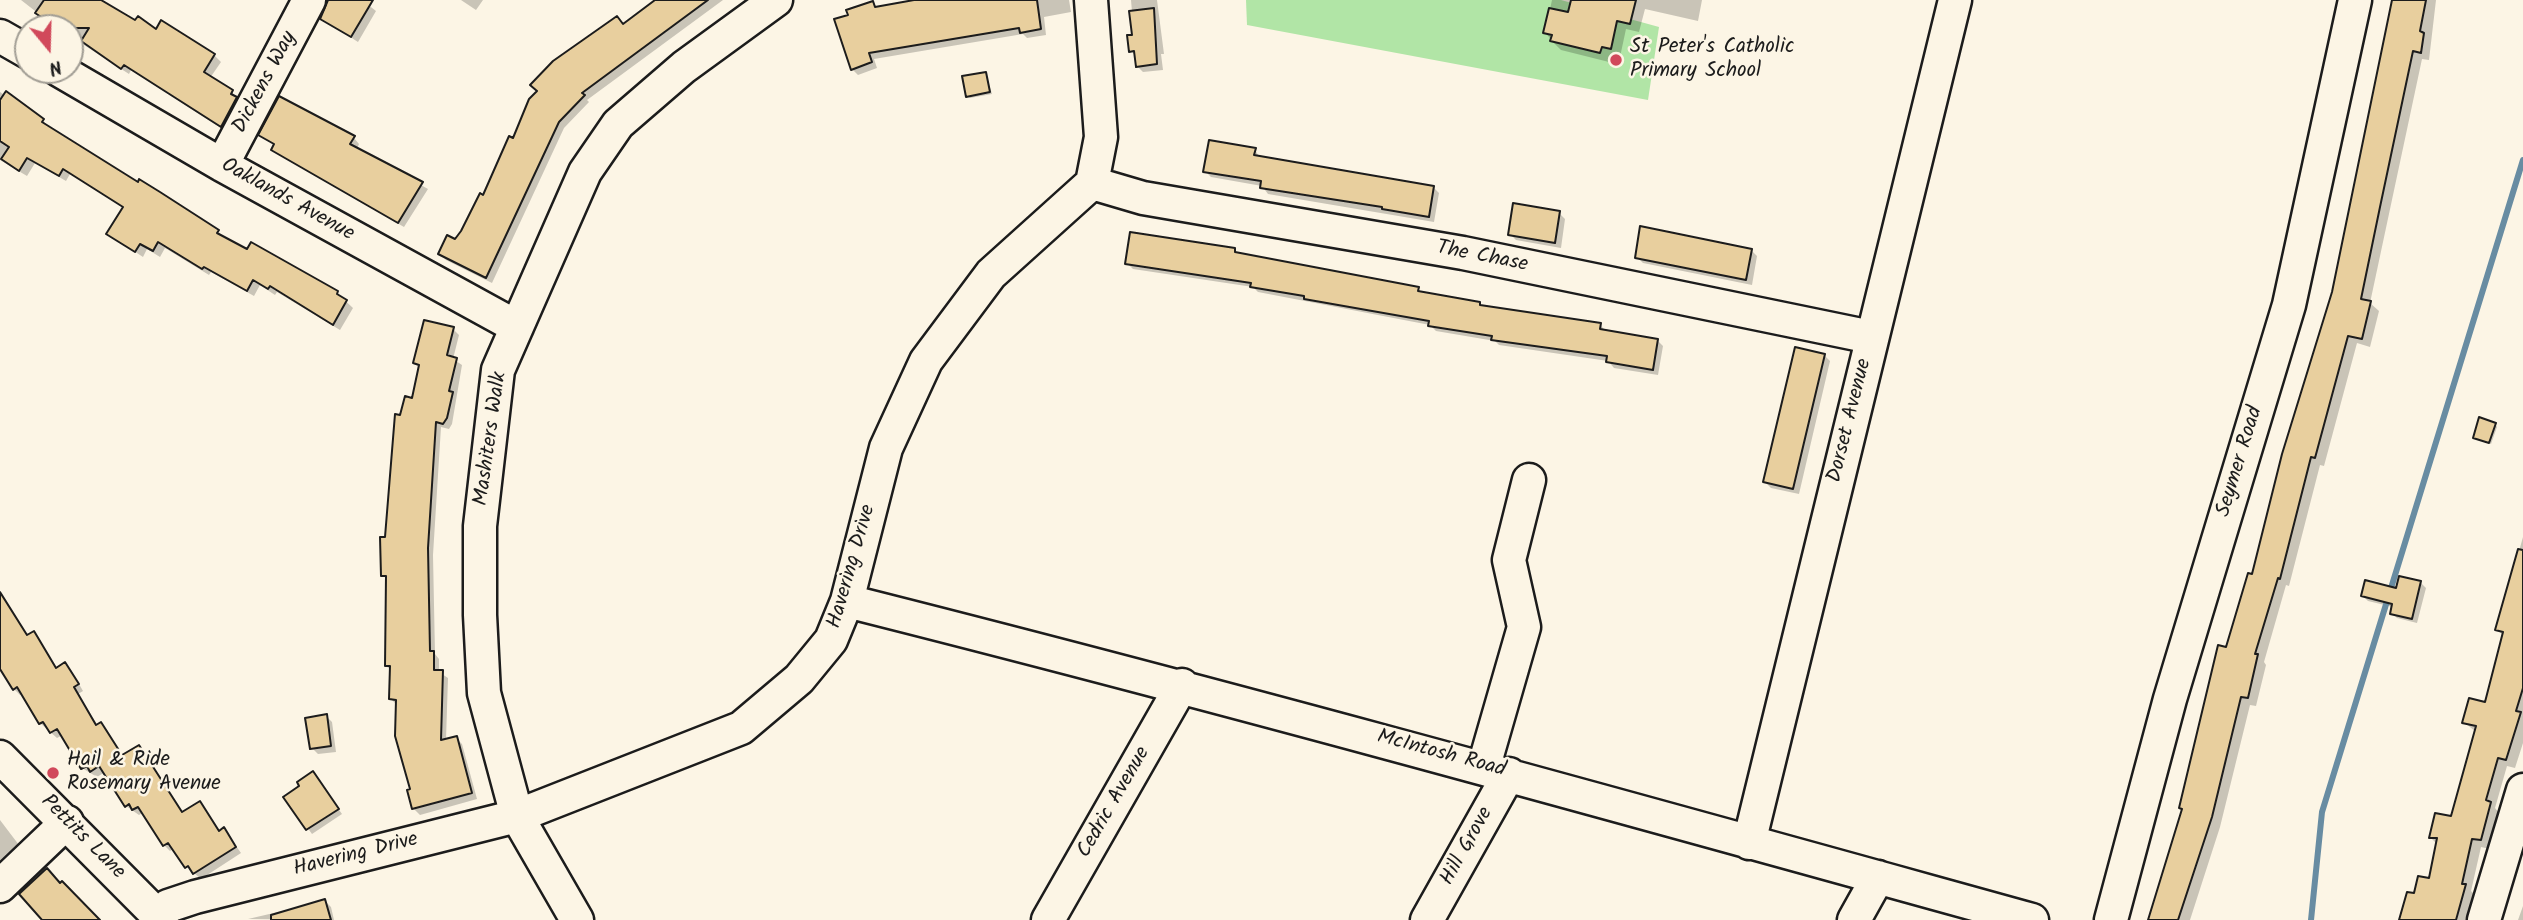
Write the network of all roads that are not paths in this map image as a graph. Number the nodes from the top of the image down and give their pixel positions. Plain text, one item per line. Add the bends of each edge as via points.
1 (309, 0) edge
2 (776, 0) edge
3 (1091, 0) edge
4 (1955, 0) edge
5 (2356, 0) edge
6 (83, 84) edge
7 (222, 165) junction
8 (1092, 183) junction
9 (517, 327) junction
10 (1871, 337) junction
11 (1529, 480) dead end
12 (847, 601) junction
13 (1182, 685) junction
14 (0, 757) edge
15 (1496, 770) junction
16 (2523, 790) edge
17 (517, 816) junction
18 (67, 822) junction
19 (1749, 843) junction
20 (1878, 877) junction
21 (0, 886) edge
22 (160, 918) edge
23 (576, 920) edge
24 (1048, 920) edge
25 (1427, 920) edge
26 (1854, 920) edge
27 (2032, 920) edge
28 (2111, 920) edge
29 (2484, 920) edge

1 - 7 street, Dickens Way
2 - 9 street, Mashiters Walk via 684,67 618,124 585,172
3 - 8 street via 1101,137
4 - 10 street, Dorset Avenue
5 - 28 street, Seymer Road via 2289,305 2170,699
6 - 7 street, Oaklands Avenue
7 - 9 street, Oaklands Avenue
8 - 10 street, The Chase via 1143,198 1463,253
8 - 12 street, Havering Drive via 991,274 926,361 886,448
9 - 17 street, Mashiters Walk via 498,370 480,526 480,615 485,693
10 - 19 street, Dorset Avenue
11 - 15 street, Hill Grove via 1509,560 1524,627
12 - 13 street, McIntosh Road
12 - 17 street, Havering Drive via 831,640 799,680 741,728
13 - 15 street, McIntosh Road
13 - 24 street, Cedric Avenue
14 - 18 street, Pettits Lane
15 - 19 street, McIntosh Road
15 - 25 street, Hill Grove
16 - 29 street
17 - 22 street, Havering Drive via 195,897 168,906
17 - 23 street, Mashiters Walk
18 - 21 street
18 - 22 street, Pettits Lane
19 - 20 street, McIntosh Road
20 - 26 street
20 - 27 street, McIntosh Road

